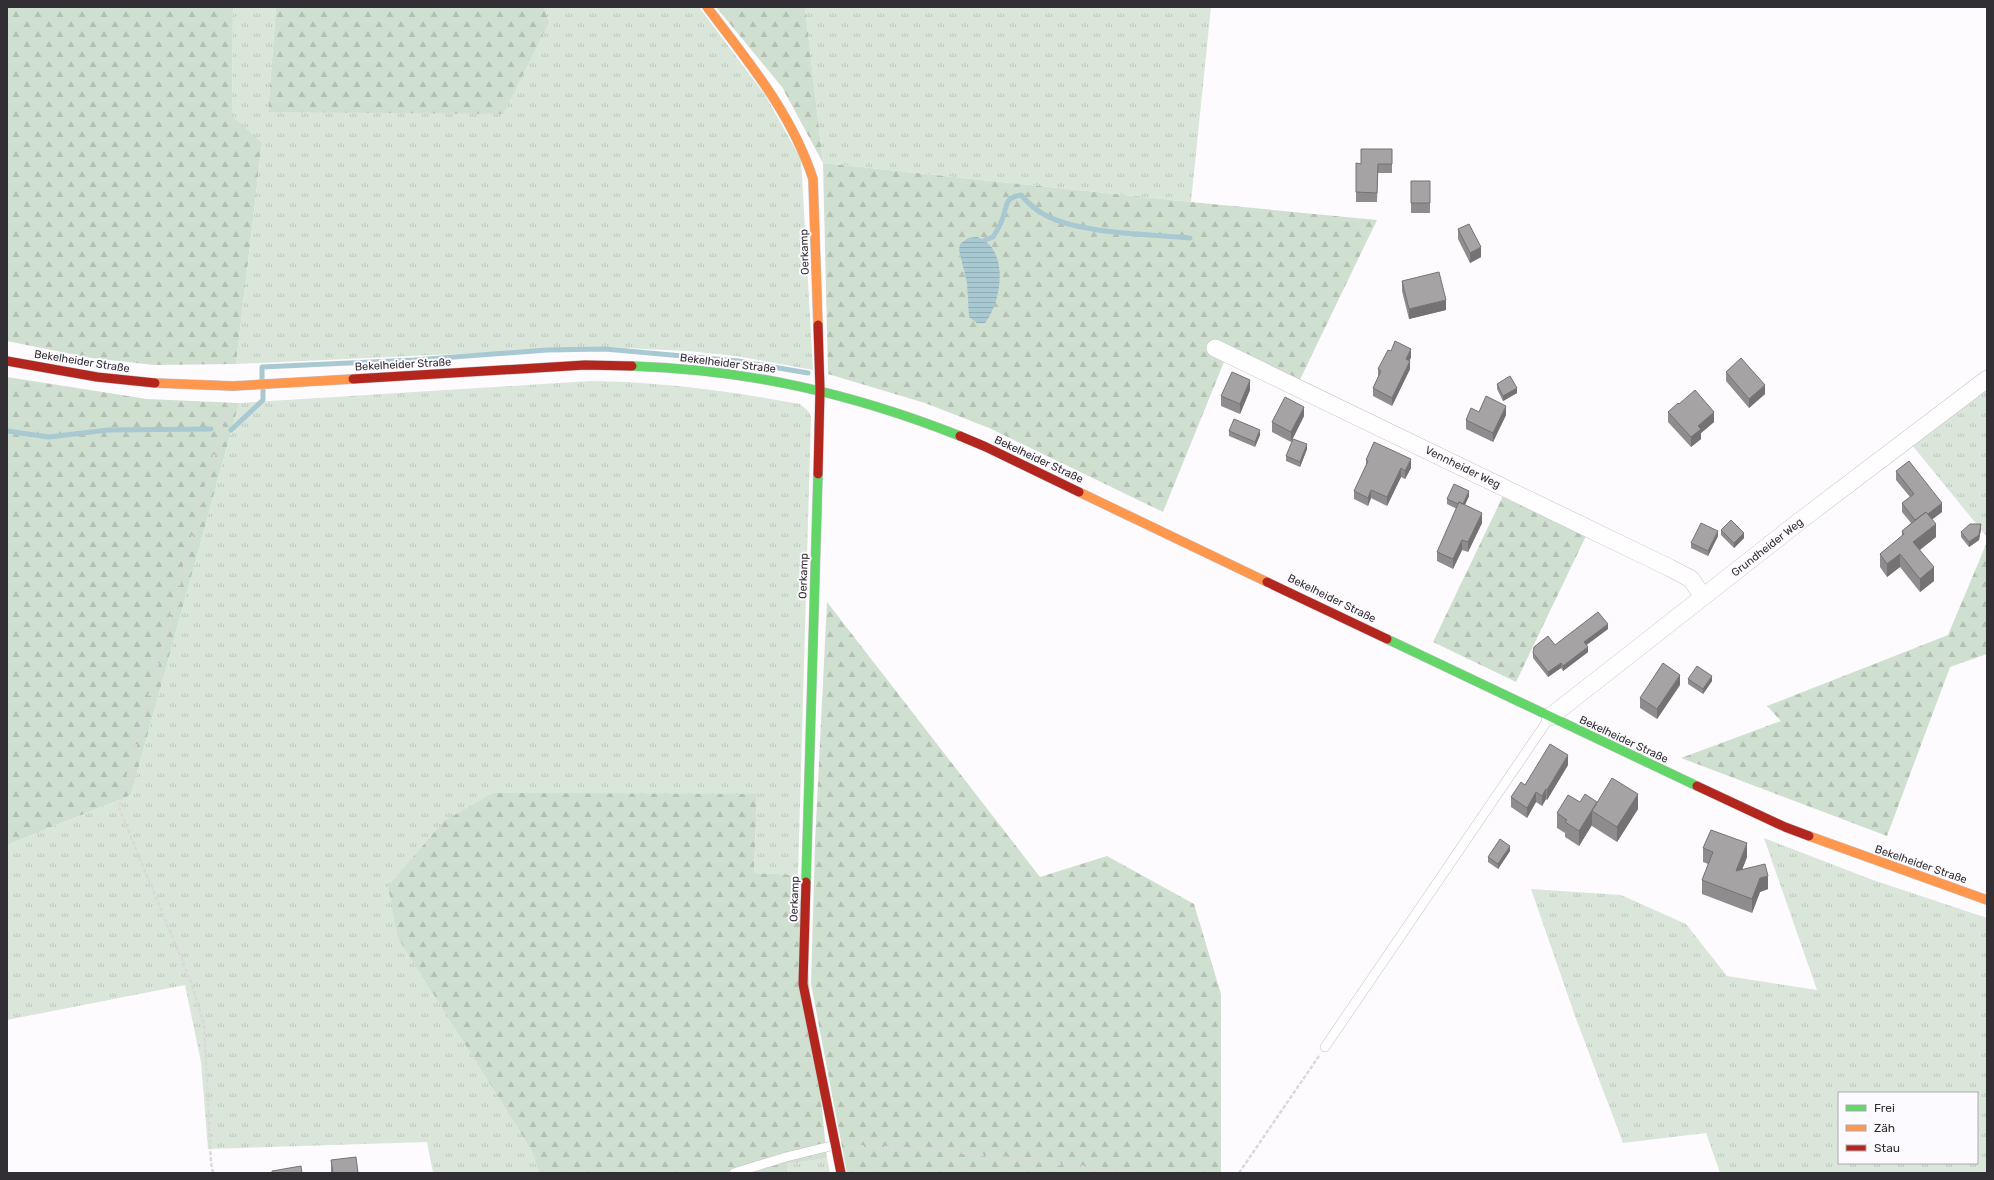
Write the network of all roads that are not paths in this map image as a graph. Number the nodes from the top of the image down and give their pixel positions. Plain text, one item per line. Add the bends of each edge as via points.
1 (707, 7) edge
2 (1215, 348) dead end
3 (7, 361) edge
4 (1987, 380) edge
5 (820, 390) junction
6 (1703, 597) junction
7 (1550, 717) junction
8 (1987, 900) edge
9 (1325, 1047) road end
10 (836, 1145) junction
11 (734, 1173) edge
12 (841, 1173) edge

1 - 5 street, Oerkamp via 772,93 806,157 813,179
2 - 6 street, Vennheider Weg via 1670,568 1690,579
3 - 5 street, Bekelheider Straße via 97,377 151,383 233,386 585,365 627,366 701,369
4 - 6 street, Grundheider Weg
5 - 7 street, Bekelheider Straße via 921,421 986,447
5 - 10 street, Oerkamp via 803,984
6 - 7 street, Grundheider Weg
7 - 8 street, Bekelheider Straße via 1785,827
7 - 9 lane
10 - 11 lane
10 - 12 street, Oerkamp

